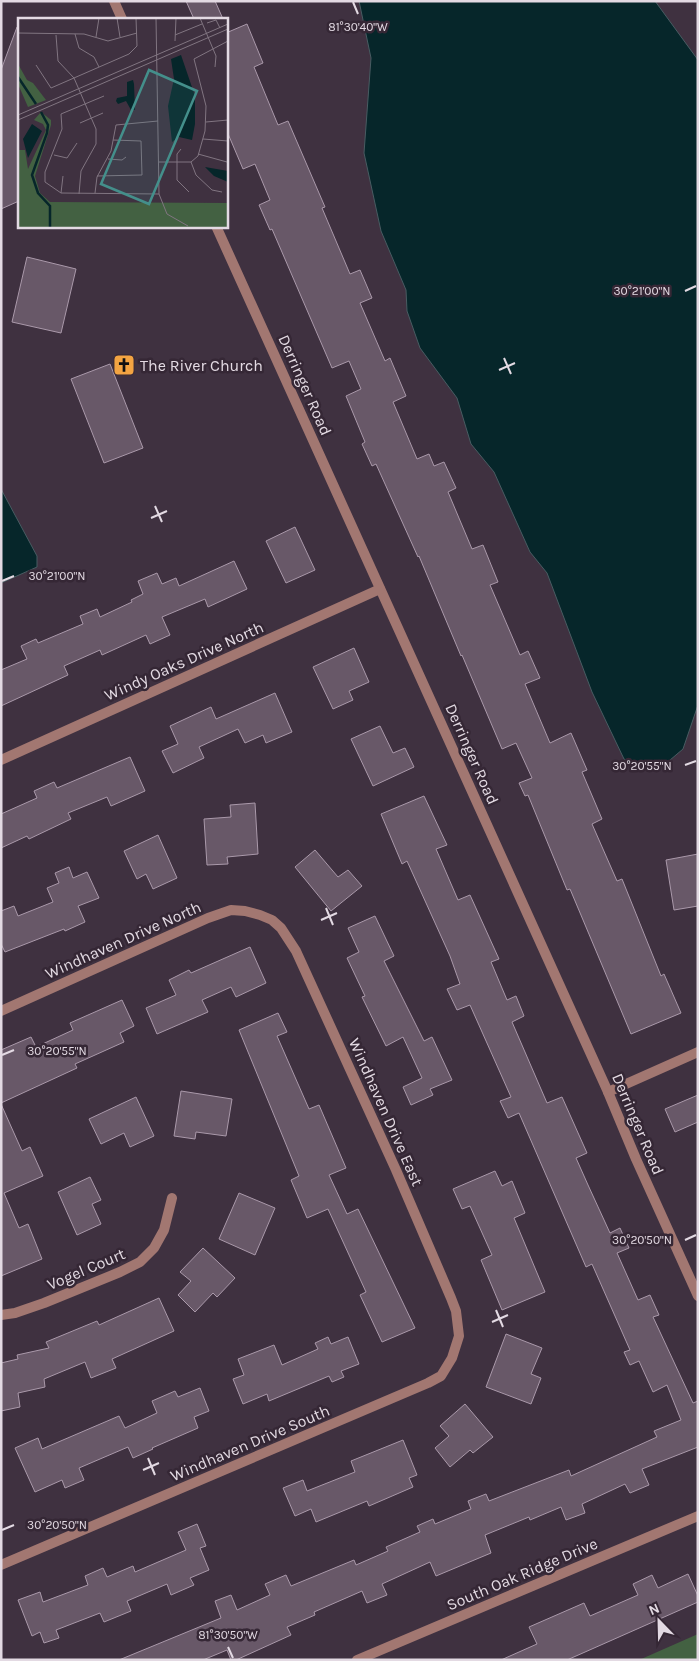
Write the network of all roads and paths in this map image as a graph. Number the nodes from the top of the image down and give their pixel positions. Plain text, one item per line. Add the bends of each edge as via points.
1 (114, 1) edge
2 (122, 18) edge
3 (217, 228) edge
4 (380, 588) junction
5 (1, 760) edge
6 (260, 916) joint
7 (1, 1011) edge
8 (698, 1052) edge
9 (608, 1092) junction
10 (172, 1198) dead end
11 (698, 1296) edge
12 (1, 1315) edge
13 (459, 1336) joint
14 (698, 1516) edge
15 (1, 1565) edge
16 (357, 1660) edge

1 - 2 street
3 - 4 street, Derringer Road
4 - 5 street, Windy Oaks Drive North
4 - 9 street, Derringer Road
6 - 7 street, Windhaven Drive North via 231,910 208,918
6 - 13 street, Windhaven Drive East via 281,928 296,951 451,1298
8 - 9 street
9 - 11 street, Derringer Road
10 - 12 street, Vogel Court via 164,1230 154,1248 140,1262 44,1303
13 - 15 street, Windhaven Drive South via 452,1358 441,1376 428,1383
14 - 16 street, South Oak Ridge Drive

